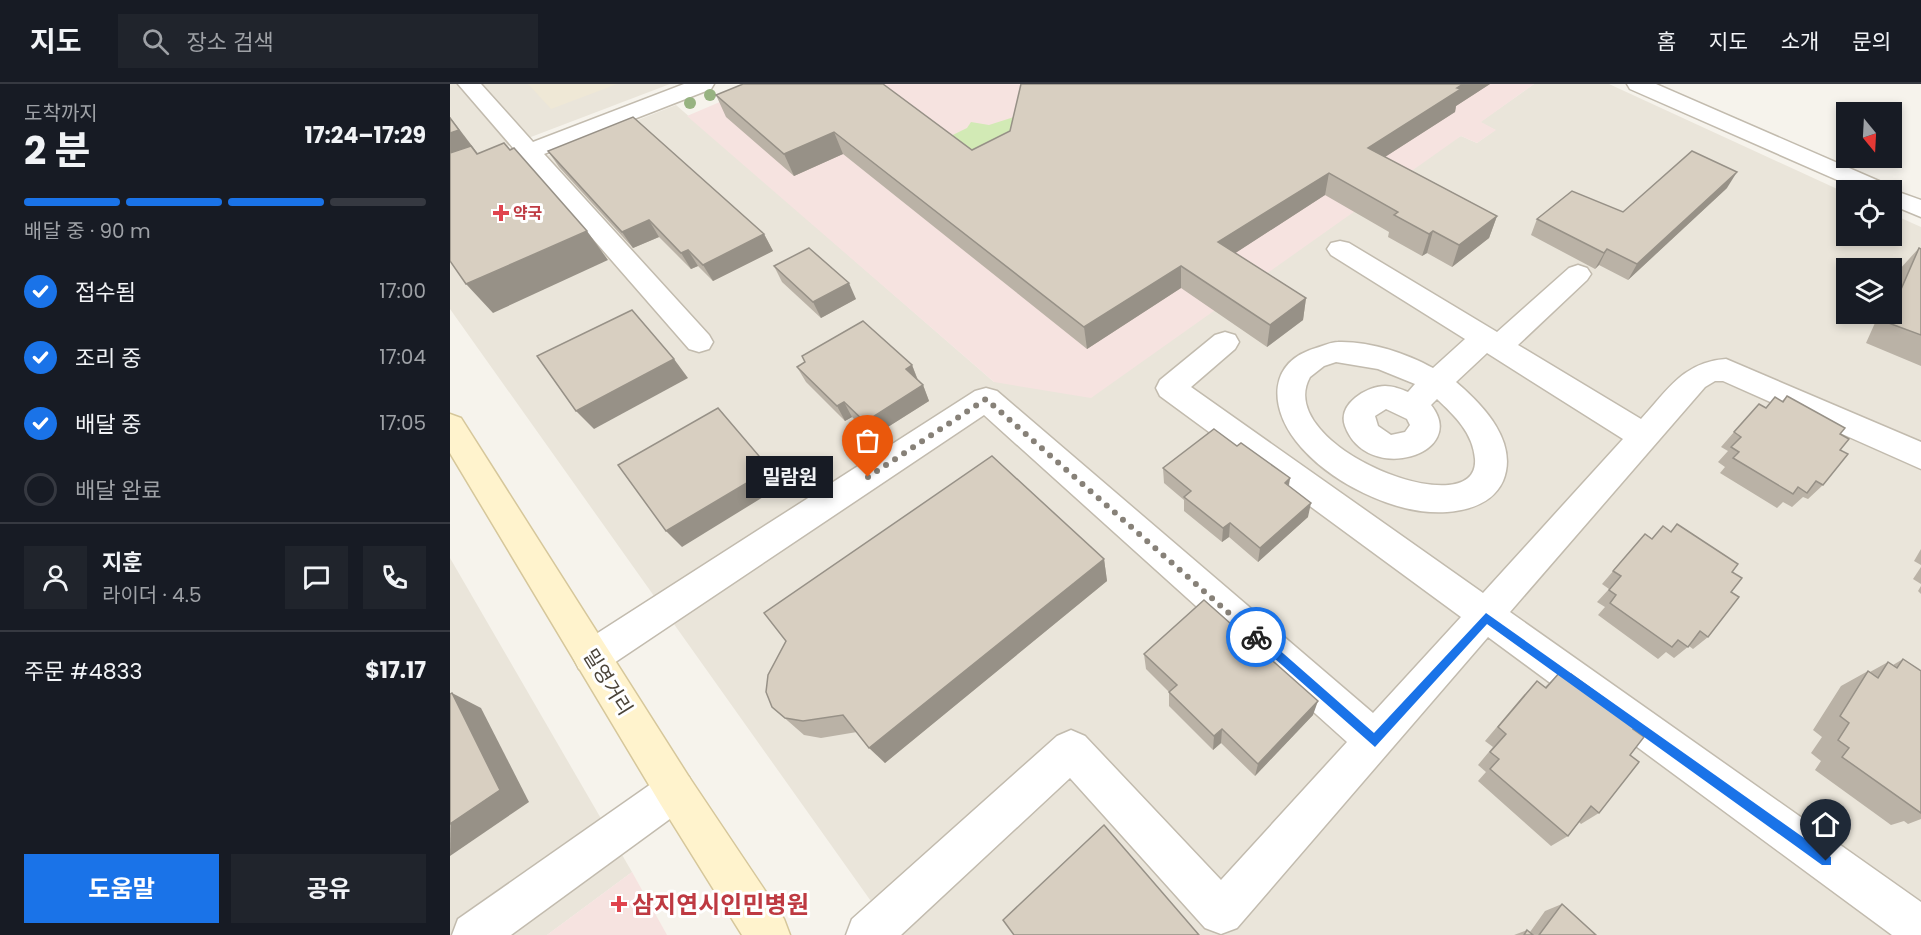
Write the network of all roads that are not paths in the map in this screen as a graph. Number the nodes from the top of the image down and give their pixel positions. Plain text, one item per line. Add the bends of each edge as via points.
1 (469, 84) edge
2 (703, 84) edge
3 (1638, 84) edge
4 (527, 152) junction
5 (1856, 180) edge
6 (450, 182) edge
7 (1902, 200) edge
8 (1921, 209) edge
9 (1340, 249) dead end
10 (1578, 274) dead end
11 (1493, 341) junction
12 (699, 342) dead end
13 (1225, 342) dead end
14 (1435, 383) junction
15 (1412, 404) junction
16 (450, 426) edge
17 (1645, 437) junction
18 (1371, 440) junction
19 (1921, 456) edge
20 (1343, 466) junction
21 (1316, 493) junction
22 (1486, 618) junction
23 (592, 657) junction
24 (1375, 741) junction
25 (675, 791) junction
26 (1921, 929) edge
27 (474, 935) edge
28 (768, 935) edge
29 (867, 935) edge

1 - 4 street
2 - 4 street
3 - 5 street
4 - 6 street
4 - 12 street
7 - 8 street
9 - 11 street
10 - 11 street
11 - 14 street
11 - 17 street
13 - 21 street via 1171,388
14 - 15 street
14 - 20 street via 1404,366 1355,353 1318,355 1303,363 1293,375 1289,389 1293,404 1314,442
14 - 20 street via 1458,402 1488,438 1494,455 1493,471 1484,485 1469,495 1449,500 1427,498 1400,493
15 - 18 street via 1384,397 1362,407 1358,418 1361,430
15 - 18 street via 1426,425 1413,444 1400,448
16 - 23 main road, 밀영거리
17 - 19 street via 1695,379 1709,370 1726,370
17 - 22 street
18 - 20 street
20 - 21 street
21 - 22 street
22 - 24 street
22 - 26 street
23 - 24 street via 986,399
23 - 25 main road, 밀영거리
24 - 29 street via 1221,912 1071,750
25 - 27 street
25 - 28 main road, 밀영거리

